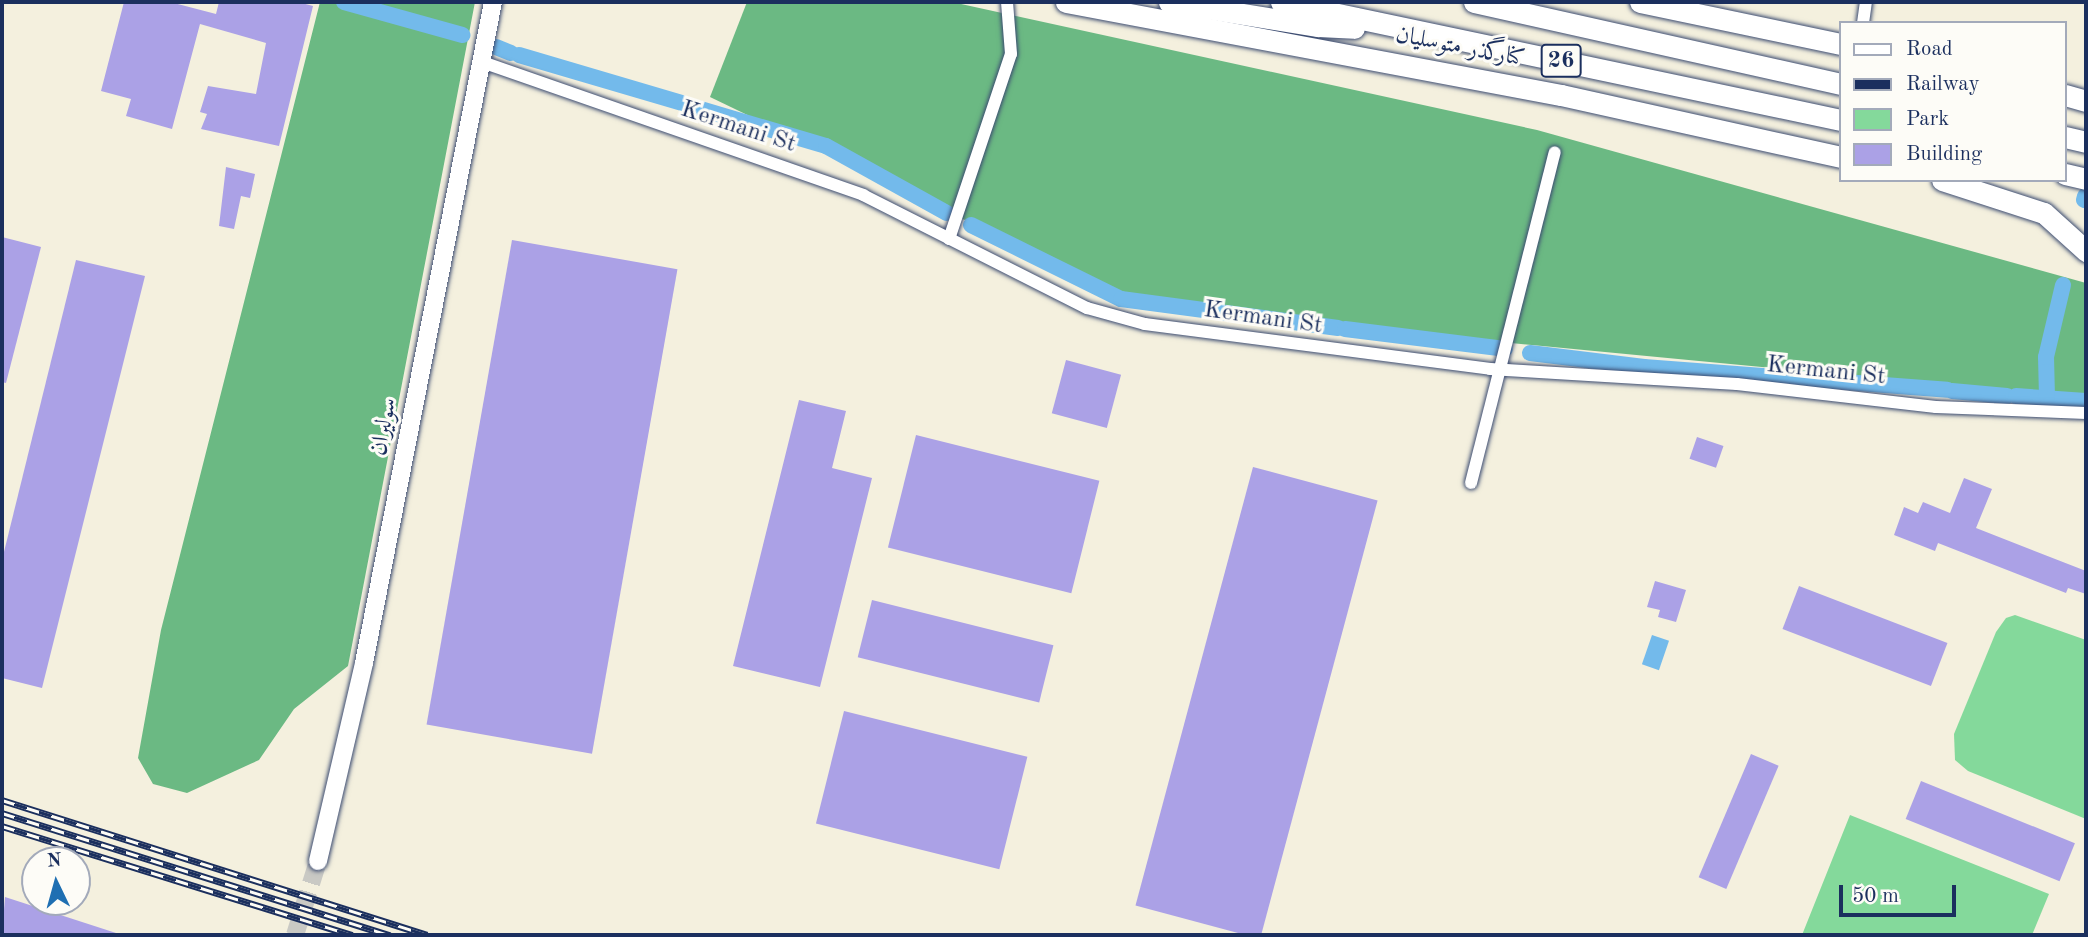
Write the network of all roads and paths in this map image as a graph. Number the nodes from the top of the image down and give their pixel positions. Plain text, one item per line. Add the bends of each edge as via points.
1 (493, 2) edge
2 (1007, 2) edge
3 (1066, 2) edge
4 (1169, 2) edge
5 (1282, 2) edge
6 (1474, 2) edge
7 (1640, 2) edge
8 (1866, 2) edge
9 (1863, 21) edge
10 (1413, 30) junction
11 (1840, 44) edge
12 (482, 62) junction
13 (1840, 85) edge
14 (2067, 96) edge
15 (2086, 101) edge
16 (1840, 120) edge
17 (2067, 137) edge
18 (2086, 142) edge
19 (1555, 152) dead end
20 (1840, 157) edge
21 (2067, 174) edge
22 (2086, 179) edge
23 (1948, 182) edge
24 (949, 239) junction
25 (2086, 251) edge
26 (1500, 370) junction
27 (2086, 413) edge
28 (1471, 483) dead end
29 (318, 861) tunnel mouth

1 - 12 main road, سولیران
2 - 24 street via 1011,54
3 - 20 main road, کنارگذر متوسلیان via 1548,92
4 - 10 main road via 1318,26
5 - 10 main road, 26
6 - 13 main road, 26
7 - 11 main road
8 - 9 street
10 - 16 main road, 26
12 - 24 street, Kermani St via 863,195
12 - 29 main road, سولیران via 364,663
14 - 15 main road
17 - 18 main road
19 - 26 street
21 - 22 main road
23 - 25 main road via 2044,214
24 - 26 street, Kermani St via 1087,308 1115,317
26 - 27 street, Kermani St via 1832,392 1936,407
26 - 28 street

